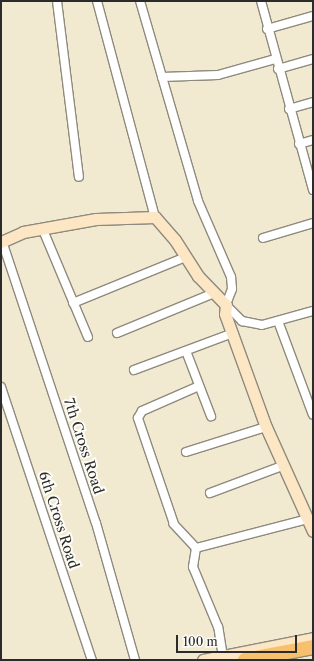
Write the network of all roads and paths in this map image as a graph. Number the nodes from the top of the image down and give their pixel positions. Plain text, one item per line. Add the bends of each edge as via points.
1 (57, 1) edge
2 (97, 1) edge
3 (140, 1) edge
4 (260, 1) edge
5 (313, 16) edge
6 (267, 29) junction
7 (275, 59) junction
8 (313, 59) edge
9 (278, 69) junction
10 (162, 77) junction
11 (313, 102) edge
12 (289, 109) junction
13 (313, 140) edge
14 (299, 144) junction
15 (79, 177) dead end
16 (312, 185) edge
17 (155, 217) junction
18 (313, 223) edge
19 (43, 230) junction
20 (263, 238) dead end
21 (2, 241) edge
22 (186, 257) junction
23 (214, 293) junction
24 (73, 303) junction
25 (226, 304) junction
26 (313, 311) edge
27 (278, 321) junction
28 (117, 333) dead end
29 (233, 333) junction
30 (88, 337) dead end
31 (186, 351) junction
32 (134, 370) dead end
33 (199, 386) junction
34 (1, 387) edge
35 (310, 400) edge
36 (313, 415) edge
37 (211, 416) dead end
38 (266, 427) junction
39 (186, 452) dead end
40 (282, 466) junction
41 (210, 493) dead end
42 (308, 520) junction
43 (313, 531) edge
44 (196, 548) junction
45 (313, 638) edge
46 (313, 647) edge
47 (222, 657) junction
48 (92, 660) edge
49 (135, 660) edge
50 (203, 660) edge
51 (245, 660) edge

1 - 15 street
2 - 17 street
3 - 10 street
4 - 6 street
5 - 6 street
6 - 7 street
7 - 9 street
7 - 10 street via 218,75
8 - 9 street
9 - 12 street
10 - 25 street via 198,201 231,277 232,289
11 - 12 street
12 - 14 street
13 - 14 street
14 - 16 street
17 - 19 street via 96,219
17 - 22 street via 176,240
18 - 20 street
19 - 21 street via 23,232
19 - 24 street
21 - 49 street, 7th Cross Road via 96,523
22 - 23 street via 198,276
22 - 24 street
23 - 25 street
23 - 28 street
24 - 30 street
25 - 27 street via 242,321 262,325
25 - 29 street via 225,314
26 - 27 street
27 - 35 street
29 - 31 street
29 - 38 street
31 - 32 street
31 - 33 street
33 - 37 street
33 - 44 street via 142,411 138,418 174,524
34 - 48 street, 6th Cross Road
35 - 36 street
38 - 39 street
38 - 40 street
40 - 41 street
40 - 42 street
42 - 43 street
42 - 44 street
44 - 47 street via 193,567 218,627
45 - 47 street
46 - 51 highway
47 - 50 street

